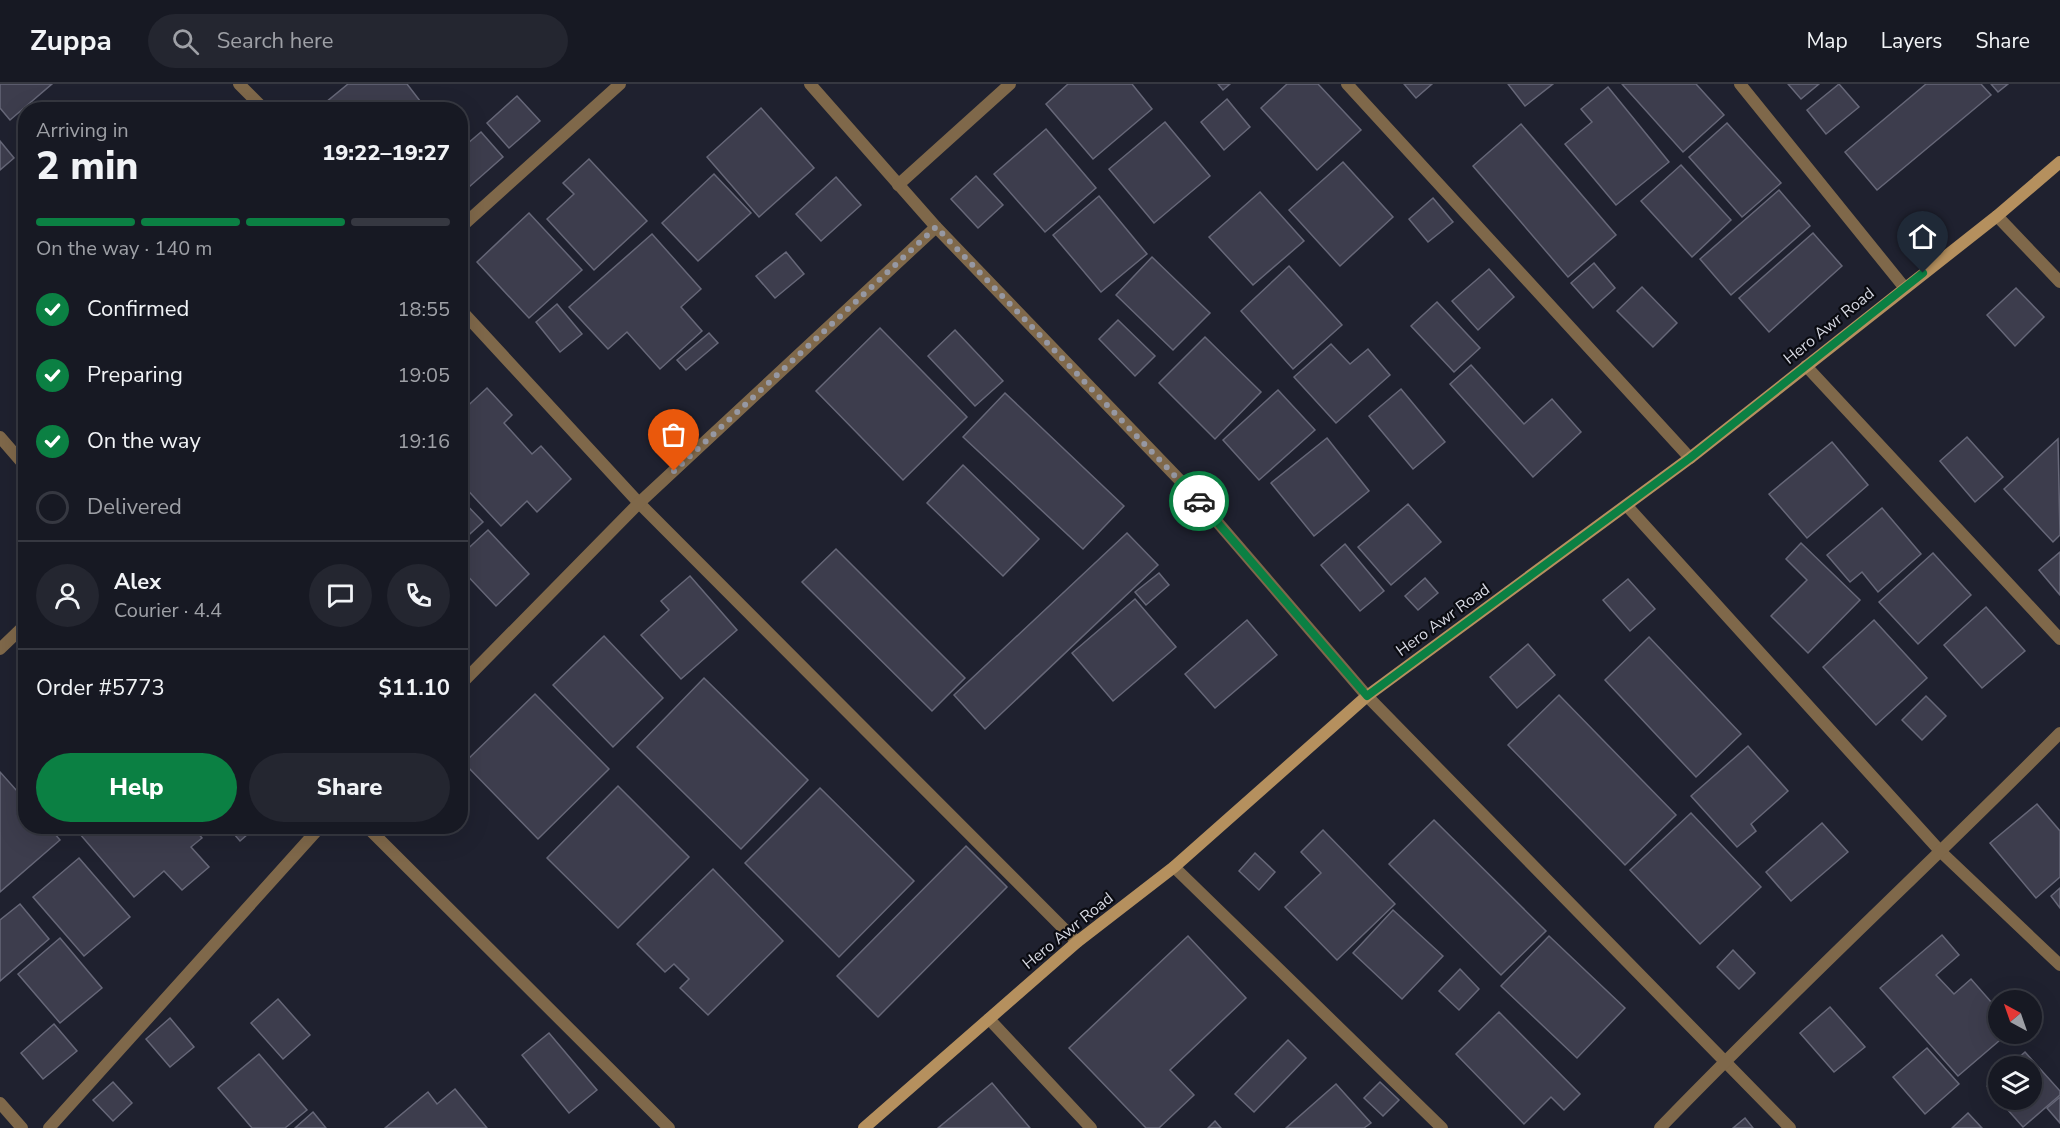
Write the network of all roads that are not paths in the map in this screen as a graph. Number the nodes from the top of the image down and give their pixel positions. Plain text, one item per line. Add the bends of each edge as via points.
1 (239, 84) edge
2 (620, 84) edge
3 (810, 84) edge
4 (1010, 84) edge
5 (1347, 84) edge
6 (1740, 84) edge
7 (257, 102) edge
8 (2060, 162) edge
9 (898, 185) junction
10 (1997, 216) junction
11 (468, 221) edge
12 (936, 227) junction
13 (2060, 282) edge
14 (1904, 287) junction
15 (468, 318) edge
16 (1806, 366) junction
17 (0, 437) edge
18 (18, 458) edge
19 (1690, 458) junction
20 (639, 503) junction
21 (1627, 506) junction
22 (18, 632) edge
23 (2060, 639) edge
24 (0, 649) edge
25 (468, 677) edge
26 (1367, 696) junction
27 (2060, 733) edge
28 (314, 834) edge
29 (374, 834) edge
30 (1941, 852) junction
31 (1174, 867) junction
32 (1077, 942) junction
33 (2060, 965) edge
34 (989, 1019) junction
35 (1724, 1061) junction
36 (0, 1103) edge
37 (22, 1128) edge
38 (49, 1128) edge
39 (669, 1128) edge
40 (864, 1128) edge
41 (1091, 1128) edge
42 (1442, 1128) edge
43 (1660, 1128) edge
44 (1791, 1128) edge

1 - 7 street
2 - 11 street
3 - 9 street
4 - 9 street
5 - 19 street
6 - 14 street
8 - 10 main road, Hero Awr Road
9 - 12 street
10 - 13 street
10 - 14 main road, Hero Awr Road
12 - 20 street
12 - 26 street via 1196,496
14 - 16 main road, Hero Awr Road
15 - 20 street
16 - 19 main road, Hero Awr Road
16 - 23 street
17 - 18 street
19 - 21 main road, Hero Awr Road
20 - 25 street
20 - 32 street
21 - 26 main road, Hero Awr Road
21 - 30 street
22 - 24 street
26 - 31 main road, Hero Awr Road
26 - 35 street
27 - 30 street
28 - 38 street
29 - 39 street
30 - 33 street
30 - 35 street
31 - 32 main road, Hero Awr Road
31 - 42 street
32 - 34 main road, Hero Awr Road
34 - 40 main road, Hero Awr Road
34 - 41 street
35 - 43 street
35 - 44 street
36 - 37 street

